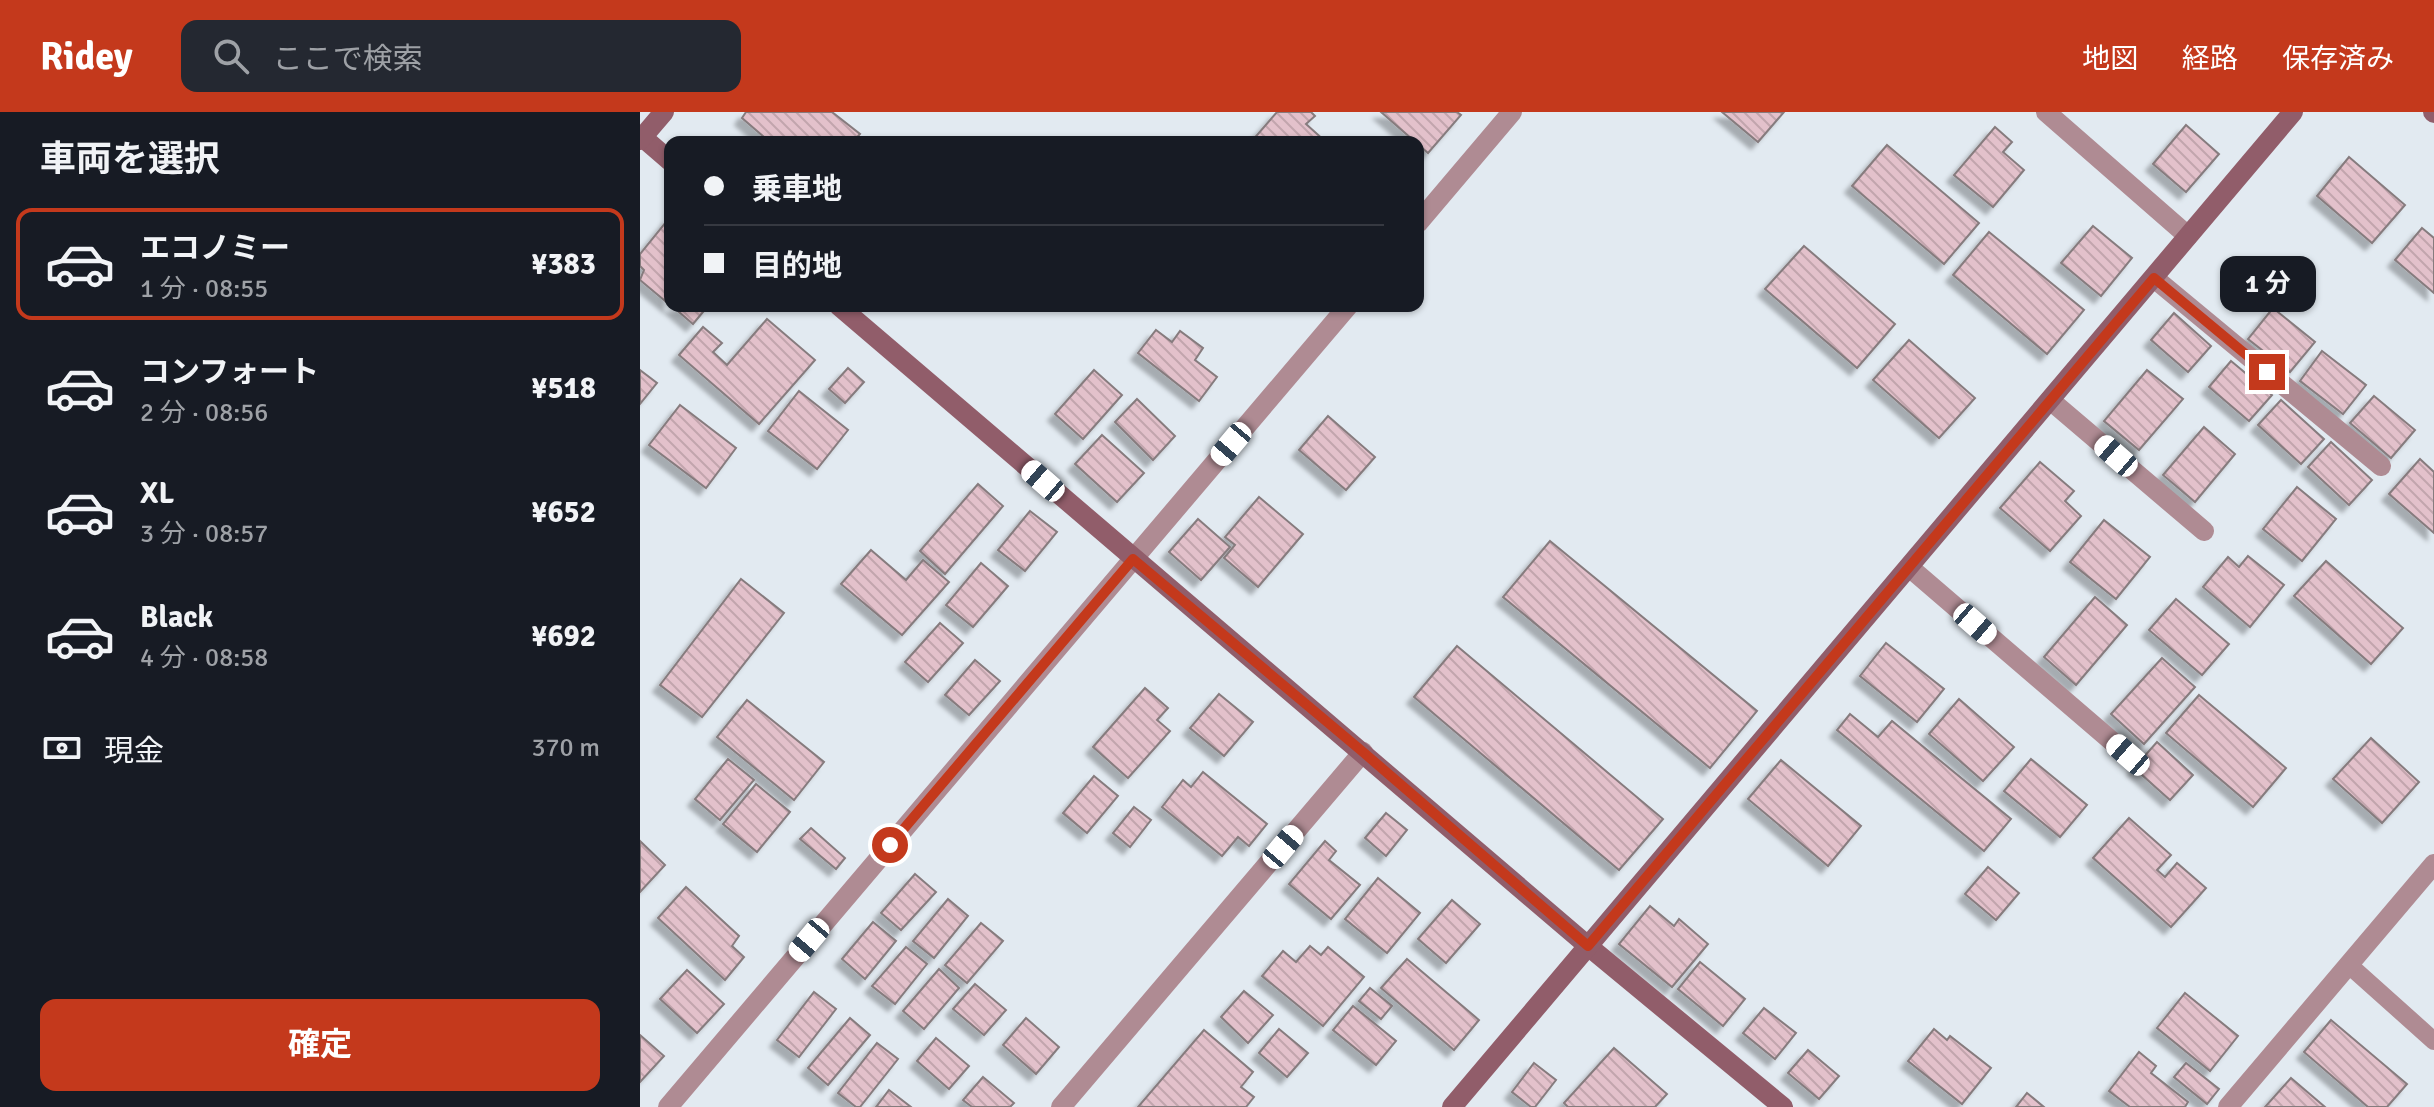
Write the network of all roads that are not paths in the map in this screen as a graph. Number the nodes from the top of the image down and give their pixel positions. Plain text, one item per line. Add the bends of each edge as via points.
1 (664, 112) edge
2 (1512, 112) edge
3 (2046, 112) edge
4 (2293, 112) edge
5 (641, 137) edge
6 (664, 156) edge
7 (1424, 216) edge
8 (2188, 236) junction
9 (2154, 278) junction
10 (846, 312) edge
11 (1343, 312) edge
12 (2050, 400) junction
13 (2381, 466) dead end
14 (2204, 531) dead end
15 (1133, 559) junction
16 (1909, 567) junction
17 (1363, 752) junction
18 (2128, 755) dead end
19 (2434, 864) edge
20 (1588, 946) junction
21 (2349, 965) junction
22 (2434, 1041) edge
23 (668, 1107) edge
24 (1061, 1107) edge
25 (1452, 1107) edge
26 (1783, 1107) edge
27 (2228, 1107) edge

1 - 5 street
2 - 7 street
3 - 8 street
4 - 8 street
5 - 6 street
8 - 9 street
9 - 12 street
9 - 13 street
10 - 15 street
11 - 15 street
12 - 14 street
12 - 16 street
15 - 17 street
15 - 23 street
16 - 18 street
16 - 20 street
17 - 20 street
17 - 24 street
19 - 21 street
20 - 25 street
20 - 26 street
21 - 22 lane
21 - 27 street

